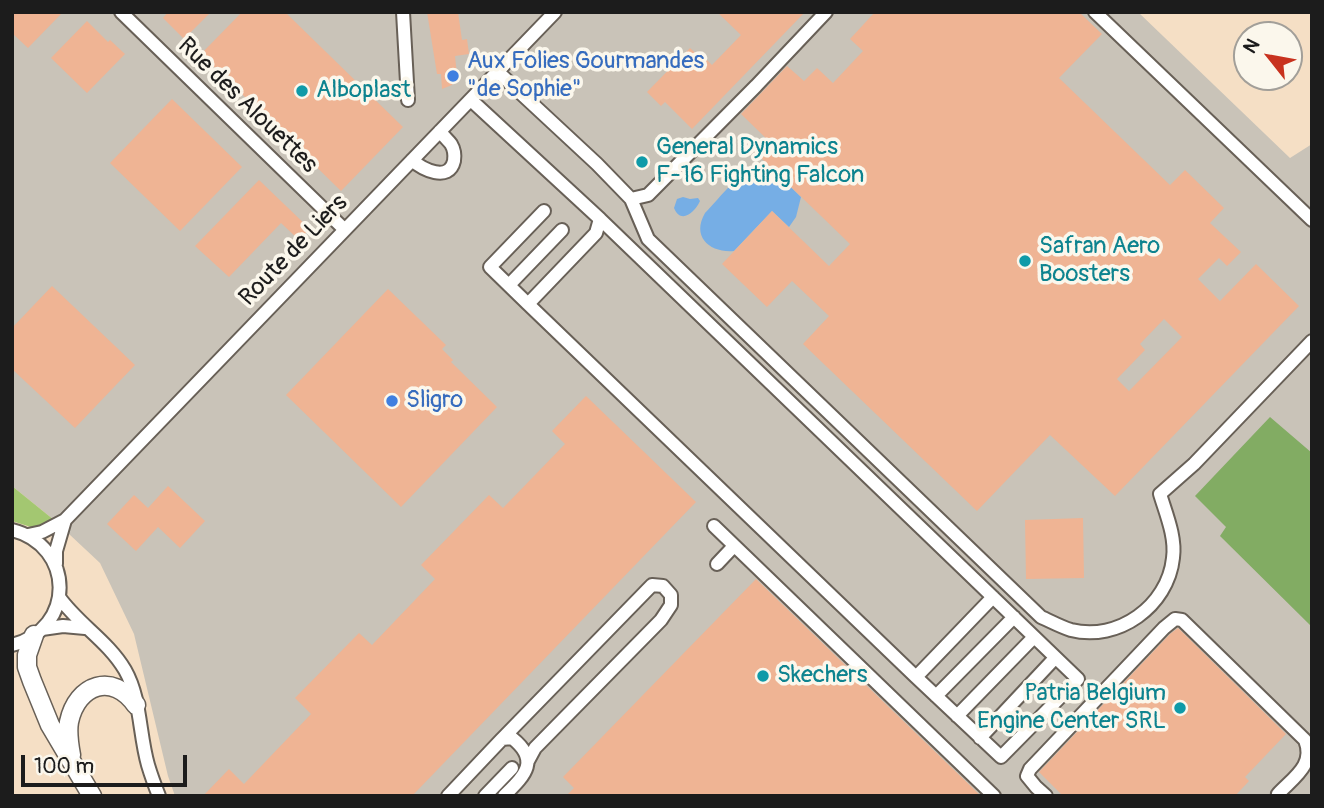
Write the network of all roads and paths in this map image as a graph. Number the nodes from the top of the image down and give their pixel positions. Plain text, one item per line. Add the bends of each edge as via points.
1 (121, 12) edge
2 (403, 12) edge
3 (555, 12) edge
4 (826, 12) edge
5 (1095, 12) edge
6 (498, 72) junction
7 (408, 100) dead end
8 (471, 100) junction
9 (440, 131) junction
10 (412, 160) junction
11 (631, 199) junction
12 (544, 211) dead end
13 (600, 219) junction
14 (1312, 220) edge
15 (344, 229) junction
16 (562, 230) dead end
17 (509, 285) junction
18 (528, 304) junction
19 (1312, 341) edge
20 (65, 520) junction
21 (713, 526) dead end
22 (12, 530) edge
23 (28, 535) junction
24 (734, 546) junction
25 (717, 564) dead end
26 (55, 565) junction
27 (59, 597) junction
28 (993, 597) junction
29 (1014, 617) junction
30 (85, 628) junction
31 (38, 632) junction
32 (1034, 637) junction
33 (12, 645) edge
34 (1055, 658) junction
35 (916, 677) junction
36 (936, 696) junction
37 (136, 705) junction
38 (957, 716) junction
39 (980, 738) junction
40 (502, 739) junction
41 (528, 761) junction
42 (72, 762) junction
43 (512, 768) dead end
44 (1278, 795) edge
45 (92, 796) edge
46 (159, 796) edge
47 (448, 796) edge
48 (485, 796) edge
49 (504, 796) edge
50 (994, 796) edge
51 (1046, 796) edge

1 - 15 street, Rue des Alouettes
2 - 7 street
3 - 6 street, Route de Liers
4 - 11 street via 648,195
5 - 14 street
6 - 8 street, Route de Liers
6 - 11 street
8 - 9 street, Route de Liers
8 - 13 street
9 - 10 street, Route de Liers
9 - 10 street via 452,146 454,165 438,173
10 - 15 street, Route de Liers
11 - 19 street via 648,239 1041,617 1070,630 1099,632 1127,625 1151,606 1168,580 1174,556 1160,494
12 - 17 street via 489,267
13 - 18 street via 596,233
13 - 28 street
15 - 20 street, Route de Liers
16 - 17 street
17 - 18 street
18 - 35 street
20 - 23 street, Route de Liers
20 - 26 street, Route de Liers
21 - 24 street
22 - 23 street
23 - 26 street via 47,550
24 - 25 street
24 - 50 street
26 - 27 street
27 - 30 street
27 - 31 street via 55,611
28 - 29 street
28 - 35 street
29 - 32 street
29 - 36 street
30 - 31 street via 63,626
30 - 37 street via 124,668
31 - 33 street
31 - 42 highway via 27,655 29,673
32 - 34 street
32 - 38 street
34 - 39 street
34 - 39 street via 1078,679 1001,757
35 - 36 street
36 - 38 street
37 - 42 highway via 111,686 85,694 69,722
37 - 46 street
38 - 39 street
40 - 41 street via 512,738 521,745
40 - 41 street via 652,585 663,586 671,605 661,620 535,748
40 - 47 street
41 - 49 street via 524,775
42 - 45 highway
43 - 48 street
44 - 51 street via 1308,760 1305,740 1175,619 1030,769 1027,776

